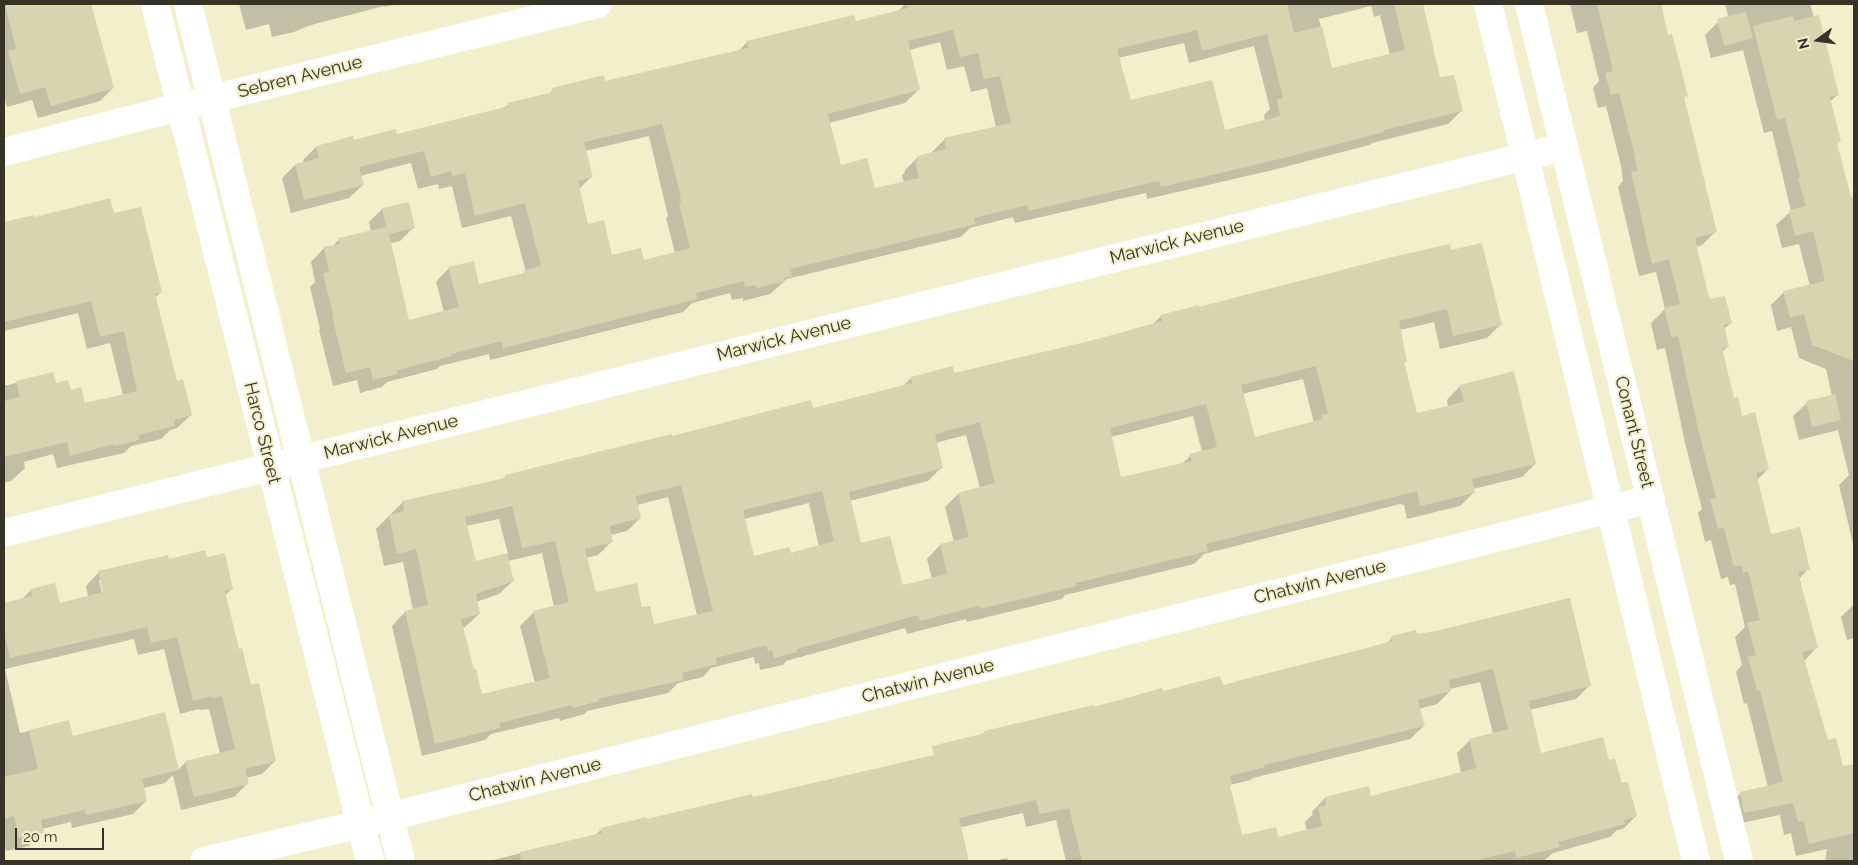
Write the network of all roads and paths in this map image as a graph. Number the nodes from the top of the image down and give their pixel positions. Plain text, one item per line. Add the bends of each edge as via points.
1 (155, 4) edge
2 (188, 4) edge
3 (598, 4) edge
4 (1488, 4) edge
5 (1529, 4) edge
6 (211, 99) junction
7 (180, 108) junction
8 (1564, 146) junction
9 (4, 152) edge
10 (1525, 156) junction
11 (302, 459) junction
12 (271, 467) junction
13 (1650, 499) junction
14 (1611, 509) junction
15 (4, 533) edge
16 (390, 816) junction
17 (361, 824) junction
18 (1732, 860) edge
19 (204, 861) edge
20 (370, 861) edge
21 (401, 861) edge
22 (1696, 861) edge

1 - 7 street, Harco Street
2 - 6 street, Harco Street
3 - 6 street, Sebren Avenue
4 - 10 street
5 - 8 street, Conant Street
6 - 7 street, Sebren Avenue
6 - 11 street, Harco Street
7 - 9 street, Sebren Avenue
7 - 12 street, Harco Street
8 - 10 street, Marwick Avenue
8 - 13 street, Conant Street
10 - 11 street, Marwick Avenue
10 - 14 street
11 - 12 street, Marwick Avenue
11 - 16 street, Harco Street
12 - 15 street, Marwick Avenue
12 - 17 street, Harco Street
13 - 14 street, Chatwin Avenue
13 - 18 street, Conant Street
14 - 16 street, Chatwin Avenue
14 - 22 street
16 - 17 street, Chatwin Avenue
16 - 21 street, Harco Street
17 - 19 street, Chatwin Avenue
17 - 20 street, Harco Street

